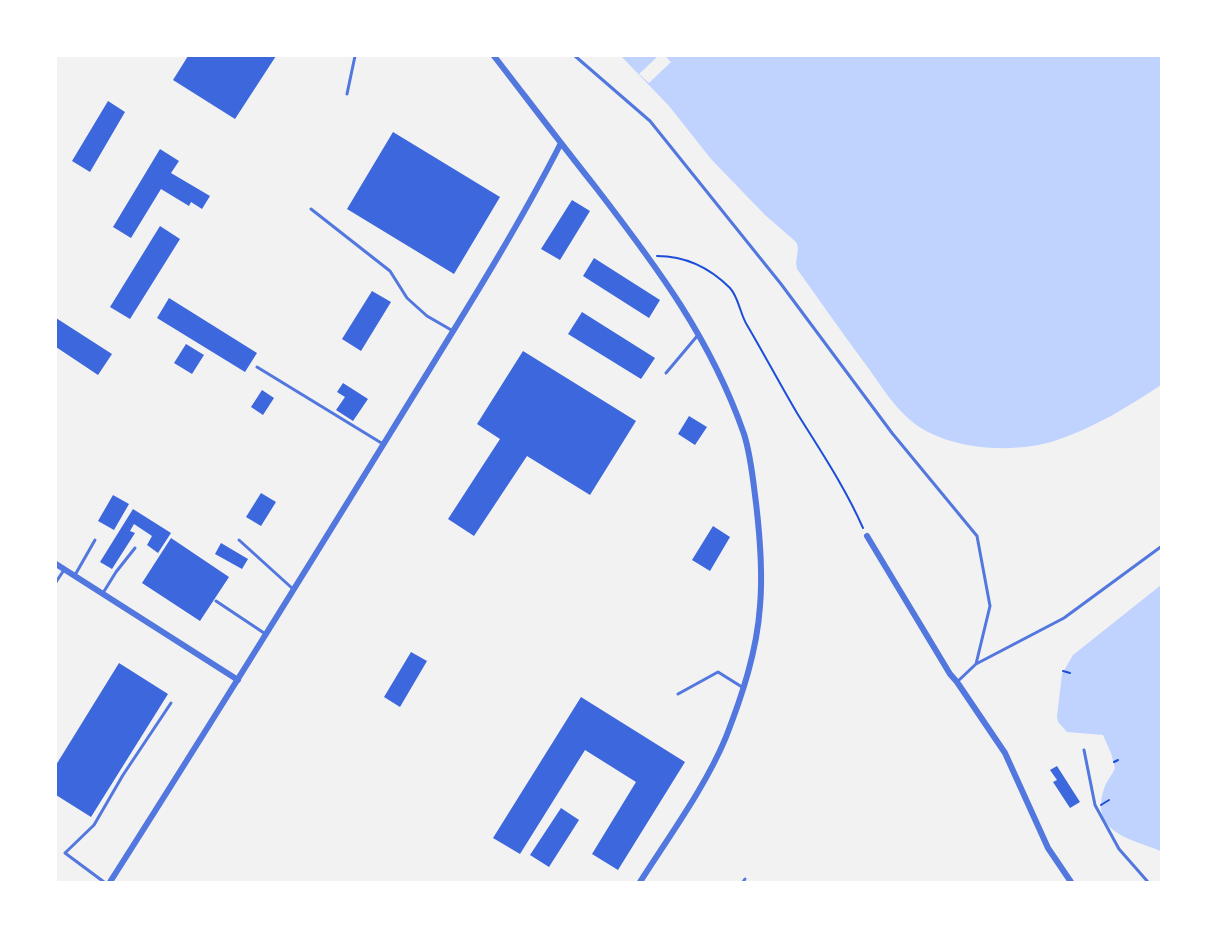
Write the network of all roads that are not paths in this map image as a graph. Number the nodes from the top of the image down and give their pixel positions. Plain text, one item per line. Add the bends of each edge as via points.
1 (355, 56) edge
2 (494, 56) edge
3 (575, 56) edge
4 (347, 94) dead end
5 (561, 143) junction
6 (311, 209) dead end
7 (453, 331) junction
8 (699, 334) junction
9 (257, 367) dead end
10 (666, 373) dead end
11 (383, 444) junction
12 (867, 536) road end
13 (95, 540) dead end
14 (239, 540) dead end
15 (1161, 546) edge
16 (135, 548) dead end
17 (56, 564) edge
18 (64, 570) junction
19 (74, 576) junction
20 (56, 582) edge
21 (294, 590) junction
22 (102, 594) junction
23 (216, 601) dead end
24 (266, 634) junction
25 (976, 664) junction
26 (238, 680) junction
27 (957, 682) junction
28 (744, 688) junction
29 (678, 694) dead end
30 (171, 704) dead end
31 (1084, 750) dead end
32 (104, 882) edge
33 (110, 882) edge
34 (640, 882) edge
35 (1071, 882) edge
36 (1148, 882) edge

1 - 4 lane
2 - 5 street
3 - 25 lane via 650,121 781,284 892,433 977,536 990,606
5 - 7 street
5 - 8 street via 648,257
6 - 7 lane via 390,271 407,298 427,316
7 - 11 street
8 - 10 lane
8 - 28 street via 744,436 753,475 760,541 760,605
9 - 11 lane
11 - 21 street
12 - 27 street
13 - 19 lane
14 - 21 lane
15 - 25 lane via 1064,618
16 - 22 lane
17 - 18 street
18 - 19 street
18 - 20 lane
19 - 22 street
21 - 24 street
22 - 26 street
23 - 24 lane
24 - 26 street
25 - 27 lane
26 - 33 street
27 - 35 street via 1005,753 1048,848
28 - 29 lane via 718,672
28 - 34 street via 712,766
30 - 32 lane via 94,825 65,853
31 - 36 lane via 1095,806 1119,849

